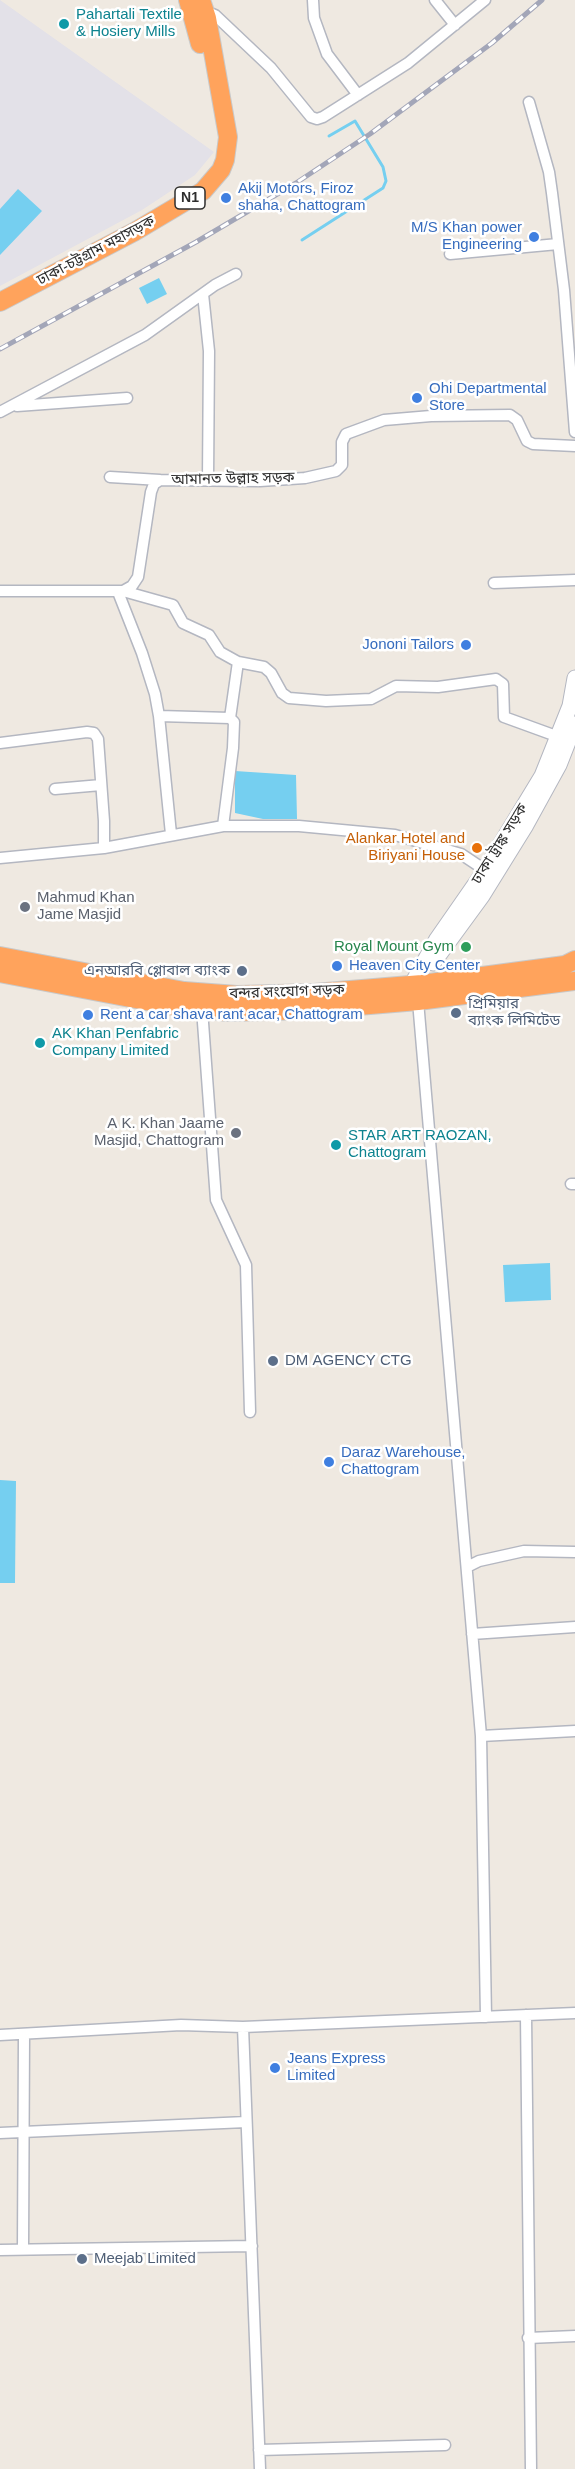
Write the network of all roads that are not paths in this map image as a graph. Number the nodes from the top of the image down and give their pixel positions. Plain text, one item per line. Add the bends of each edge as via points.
1 (313, 0) edge
2 (435, 0) edge
3 (485, 0) edge
4 (196, 4) edge
5 (454, 25) junction
6 (358, 95) junction
7 (529, 102) dead end
8 (558, 244) junction
9 (450, 254) dead end
10 (236, 274) dead end
11 (0, 290) edge
12 (203, 294) junction
13 (0, 302) edge
14 (127, 398) dead end
15 (11, 407) junction
16 (0, 412) edge
17 (575, 432) edge
18 (575, 446) edge
19 (110, 477) dead end
20 (208, 479) junction
21 (160, 480) junction
22 (575, 580) edge
23 (494, 584) dead end
24 (0, 591) edge
25 (120, 591) junction
26 (238, 662) junction
27 (575, 678) edge
28 (159, 716) junction
29 (230, 718) junction
30 (575, 724) edge
31 (559, 737) junction
32 (0, 743) edge
33 (101, 785) junction
34 (55, 789) dead end
35 (223, 825) junction
36 (171, 834) junction
37 (104, 848) junction
38 (0, 858) edge
39 (484, 870) junction
40 (0, 956) edge
41 (575, 960) edge
42 (0, 973) edge
43 (575, 981) edge
44 (415, 992) junction
45 (202, 1009) junction
46 (250, 1412) dead end
47 (575, 1552) edge
48 (467, 1567) junction
49 (575, 1627) edge
50 (472, 1634) junction
51 (575, 1731) edge
52 (481, 1736) junction
53 (575, 2013) edge
54 (526, 2015) junction
55 (486, 2017) junction
56 (243, 2027) junction
57 (0, 2035) edge
58 (24, 2035) junction
59 (246, 2122) junction
60 (22, 2132) junction
61 (0, 2133) edge
62 (252, 2246) junction
63 (23, 2249) junction
64 (0, 2250) edge
65 (575, 2336) edge
66 (528, 2338) junction
67 (445, 2445) dead end
68 (259, 2450) junction
69 (260, 2469) edge
70 (531, 2469) edge

1 - 6 street via 314,18 327,54
2 - 5 street
3 - 5 street
4 - 6 street via 215,15 271,68 311,117 323,117
4 - 11 highway, ঢাকা-চট্টগ্রাম মহাসড়ক / N1 via 216,139 211,170 129,222
4 - 13 highway, ঢাকা-চট্টগ্রাম মহাসড়ক / N1 via 228,137 221,170 203,191
5 - 6 street via 408,63
7 - 8 street via 549,172
8 - 9 street
8 - 17 street
10 - 12 street
12 - 15 street via 145,334
12 - 20 street via 209,351
14 - 15 street
15 - 16 street
18 - 20 street, আমানত উল্লাহ সড়ক via 533,444 510,415 384,420 346,434 342,465 336,471 260,481
19 - 21 street
20 - 21 street, আমানত উল্লাহ সড়ক
21 - 25 street, আমানত উল্লাহ সড়ক via 151,492 138,577 132,586
22 - 23 street
24 - 25 street
25 - 26 street via 172,605 183,623 209,635 220,652
25 - 28 street
26 - 29 street
26 - 31 street via 264,667 290,698 326,701 371,699 396,686 438,687 496,679 503,684 503,714 507,720
27 - 31 main road, ঢাকা ট্রাঙ্ক সড়ক
28 - 29 street
28 - 36 street
29 - 35 street via 234,722 233,748
30 - 44 main road, ঢাকা ট্রাঙ্ক সড়ক via 559,765 526,825
31 - 39 main road, ঢাকা ট্রাঙ্ক সড়ক via 542,776
32 - 33 street via 94,733 98,739
33 - 34 street
33 - 37 street
35 - 36 street
35 - 39 street via 299,826 395,835 461,854
36 - 37 street
37 - 38 street
39 - 44 main road, ঢাকা ট্রাঙ্ক সড়ক via 437,939
40 - 44 highway, বন্দর সংযোগ সড়ক via 184,991 237,995
41 - 44 highway, বন্দর সংযোগ সড়ক
42 - 45 highway, বন্দর সংযোগ সড়ক
43 - 44 highway, বন্দর সংযোগ সড়ক
44 - 45 highway, বন্দর সংযোগ সড়ক via 310,1011
44 - 48 street
45 - 46 street via 216,1200 246,1265
47 - 48 street via 524,1551
48 - 50 street
49 - 50 street
50 - 52 street
51 - 52 street
52 - 55 street
53 - 54 street
54 - 55 street
54 - 66 street
55 - 56 street
56 - 58 street via 181,2025
56 - 59 street
57 - 58 street
58 - 60 street
59 - 60 street
59 - 62 street
60 - 61 street
60 - 63 street
62 - 63 street
62 - 68 street
63 - 64 street
65 - 66 street
66 - 70 street
67 - 68 street
68 - 69 street

